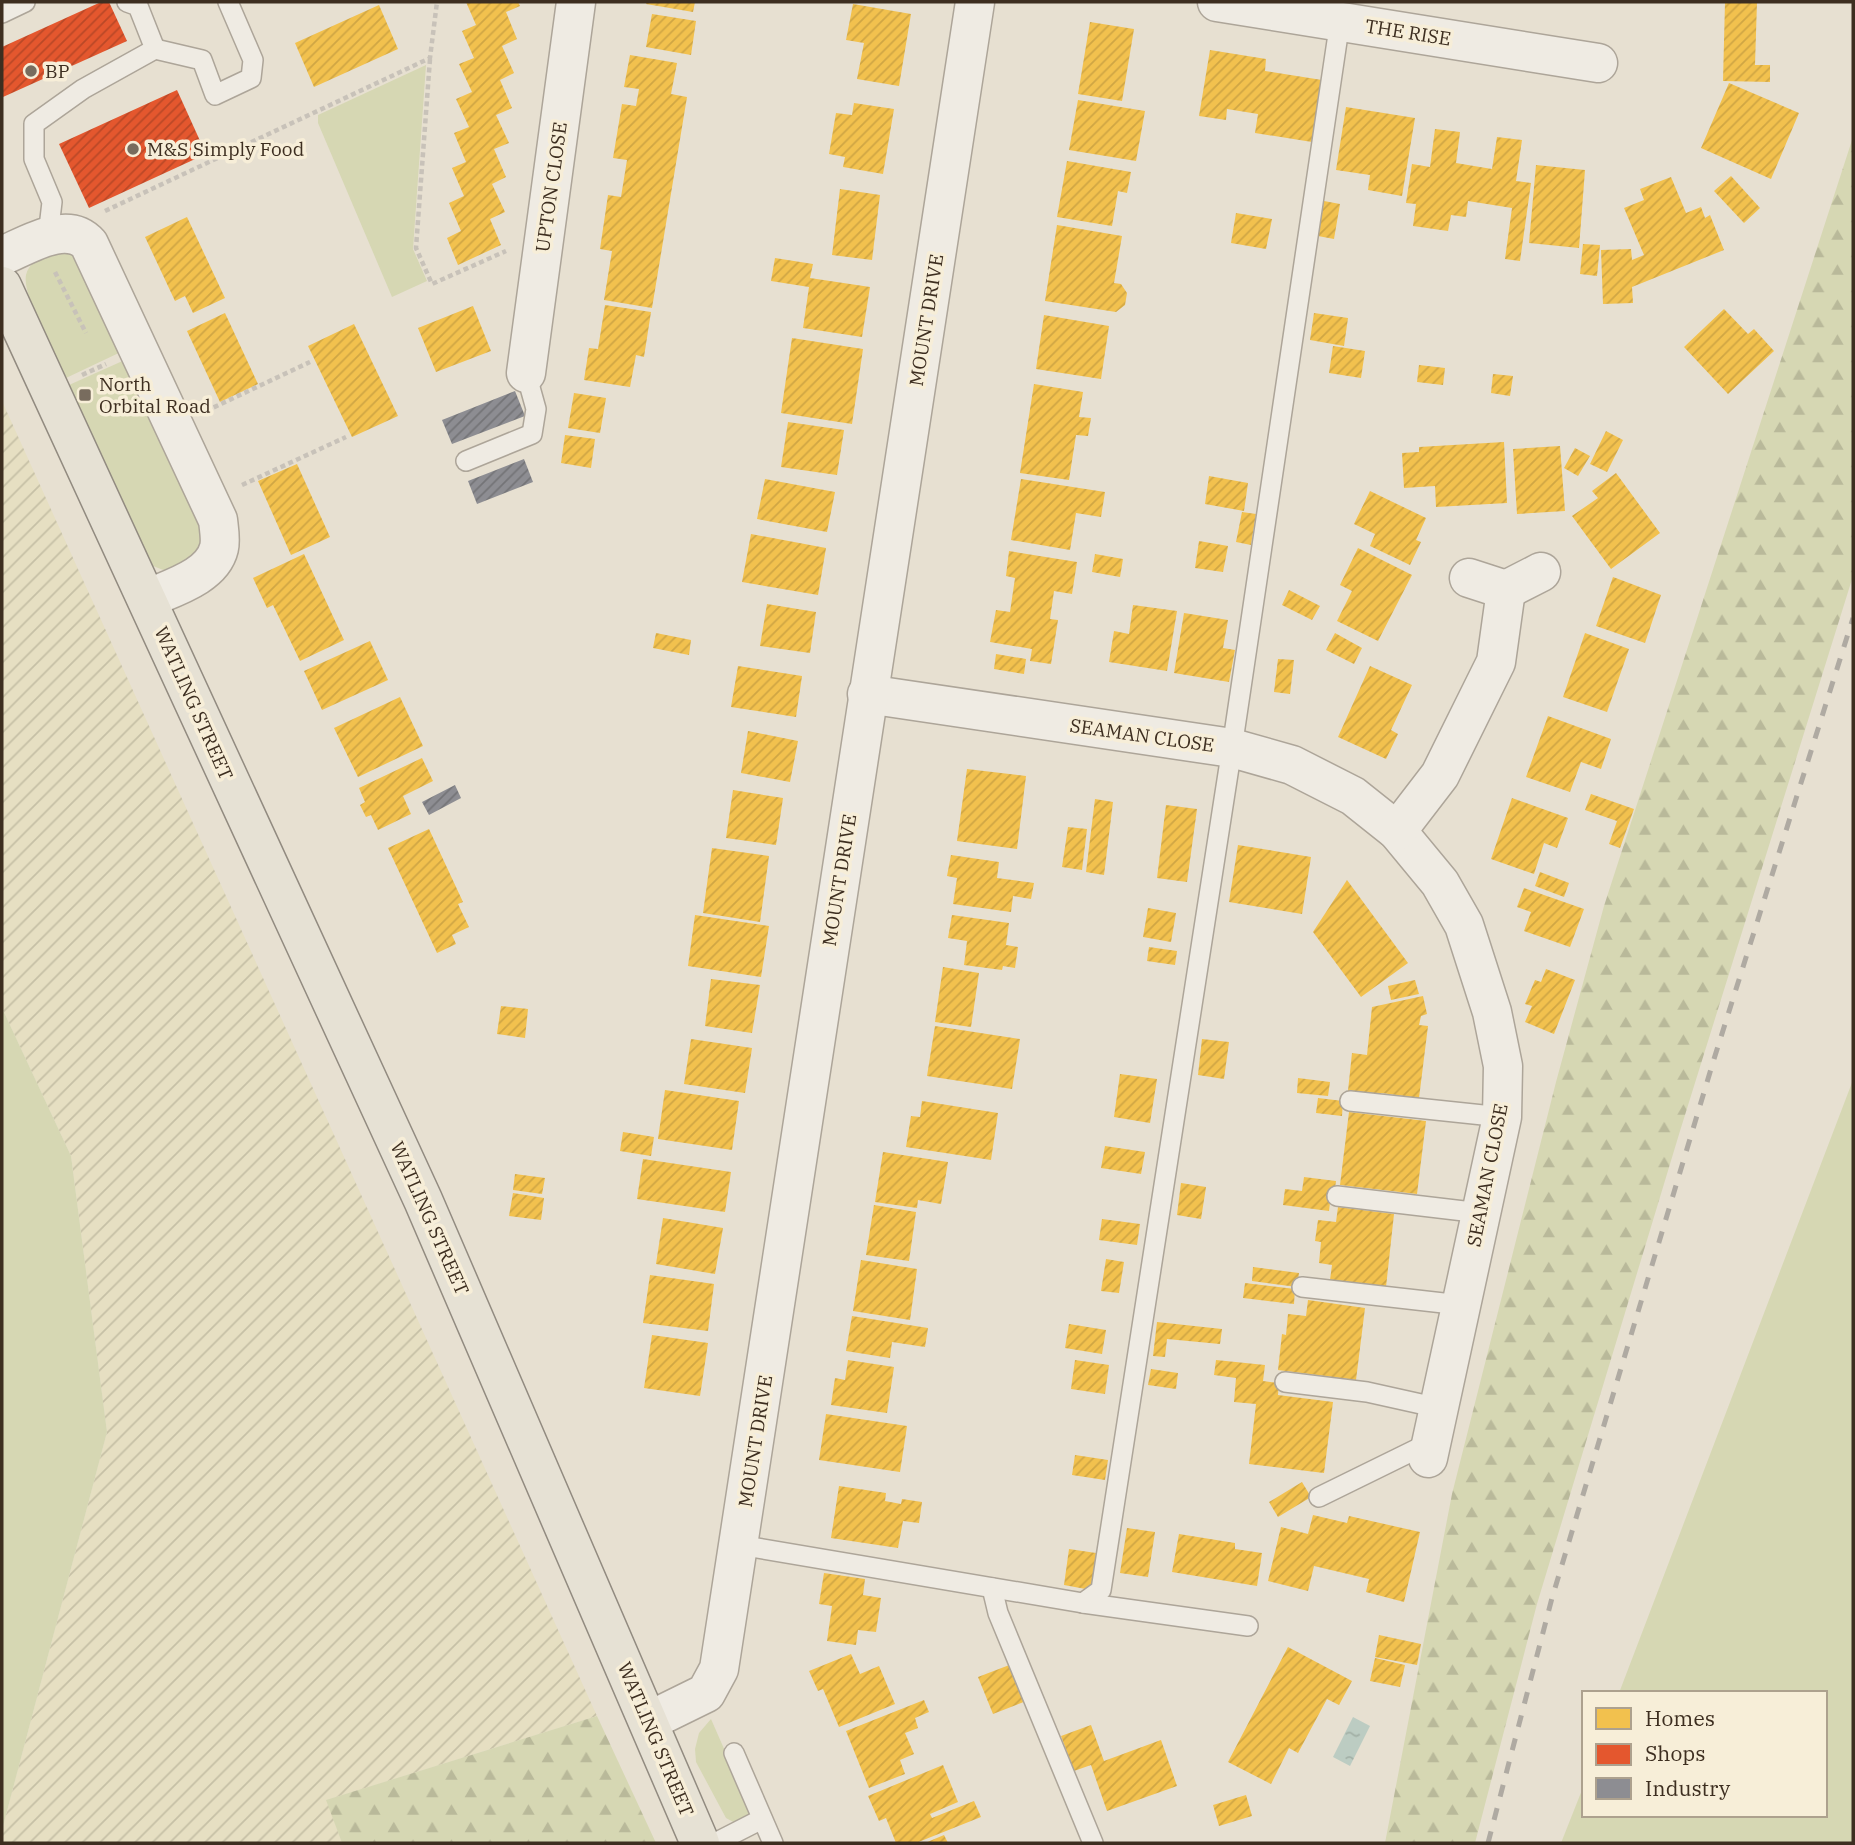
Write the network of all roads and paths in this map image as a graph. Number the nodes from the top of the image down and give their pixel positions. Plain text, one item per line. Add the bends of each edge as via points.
1 (25, 2) edge
2 (127, 2) edge
3 (228, 2) edge
4 (437, 2) edge
5 (576, 2) edge
6 (975, 2) edge
7 (1217, 2) edge
8 (2, 13) edge
9 (1340, 21) junction
10 (155, 48) junction
11 (430, 58) junction
12 (1598, 63) dead end
13 (545, 234) junction
14 (58, 235) junction
15 (2, 256) edge
16 (2, 286) edge
17 (138, 349) junction
18 (310, 362) dead end
19 (526, 373) joint
20 (50, 390) junction
21 (173, 426) junction
22 (346, 438) dead end
23 (466, 461) dead end
24 (208, 500) junction
25 (1541, 572) dead end
26 (1469, 578) dead end
27 (1506, 590) junction
28 (147, 599) junction
29 (867, 694) junction
30 (1232, 748) junction
31 (1397, 831) junction
32 (1350, 1101) dead end
33 (1502, 1117) junction
34 (1337, 1196) dead end
35 (1481, 1213) junction
36 (1302, 1287) dead end
37 (1461, 1305) junction
38 (1285, 1382) dead end
39 (1433, 1436) junction
40 (1319, 1497) dead end
41 (740, 1545) junction
42 (992, 1588) junction
43 (1083, 1603) junction
44 (1248, 1626) dead end
45 (649, 1721) junction
46 (734, 1753) dead end
47 (762, 1819) junction
48 (700, 1843) edge
49 (715, 1843) edge
50 (773, 1843) edge
51 (1093, 1843) edge

1 - 8 lane
2 - 10 lane via 138,6
3 - 10 lane via 253,60 251,78 215,95 202,60
4 - 11 path
5 - 13 street, UPTON CLOSE
6 - 29 street, MOUNT DRIVE
7 - 9 street, THE RISE
9 - 12 street, THE RISE
9 - 30 lane
10 - 14 lane via 83,89 34,124 34,159 52,202
11 - 13 path via 416,248 432,284
11 - 14 path
13 - 19 street, UPTON CLOSE
14 - 15 street
14 - 17 street via 82,236 89,244
16 - 20 main road, WATLING STREET
17 - 20 path
17 - 21 street
18 - 21 path
19 - 23 lane via 536,409 532,434
20 - 28 main road, WATLING STREET
21 - 24 street
22 - 24 path
24 - 28 street via 218,520 220,546 213,563
25 - 27 street
26 - 27 street
27 - 31 street via 1496,662 1440,775
28 - 45 main road, WATLING STREET via 423,1200
29 - 30 street, SEAMAN CLOSE
29 - 41 street, MOUNT DRIVE
30 - 31 street, SEAMAN CLOSE via 1292,765 1353,796
30 - 43 lane via 1101,1590
31 - 33 street, SEAMAN CLOSE via 1440,883 1464,925 1492,1012 1503,1066
32 - 33 lane
33 - 35 street, SEAMAN CLOSE
34 - 35 lane
35 - 37 street, SEAMAN CLOSE
36 - 37 lane
37 - 39 street, SEAMAN CLOSE
38 - 39 lane via 1367,1392
39 - 40 lane
41 - 42 lane
41 - 45 street, MOUNT DRIVE via 719,1669 706,1693
42 - 43 lane
42 - 51 lane via 998,1613
43 - 44 lane
45 - 48 main road, WATLING STREET
46 - 47 lane
47 - 49 lane
47 - 50 lane

